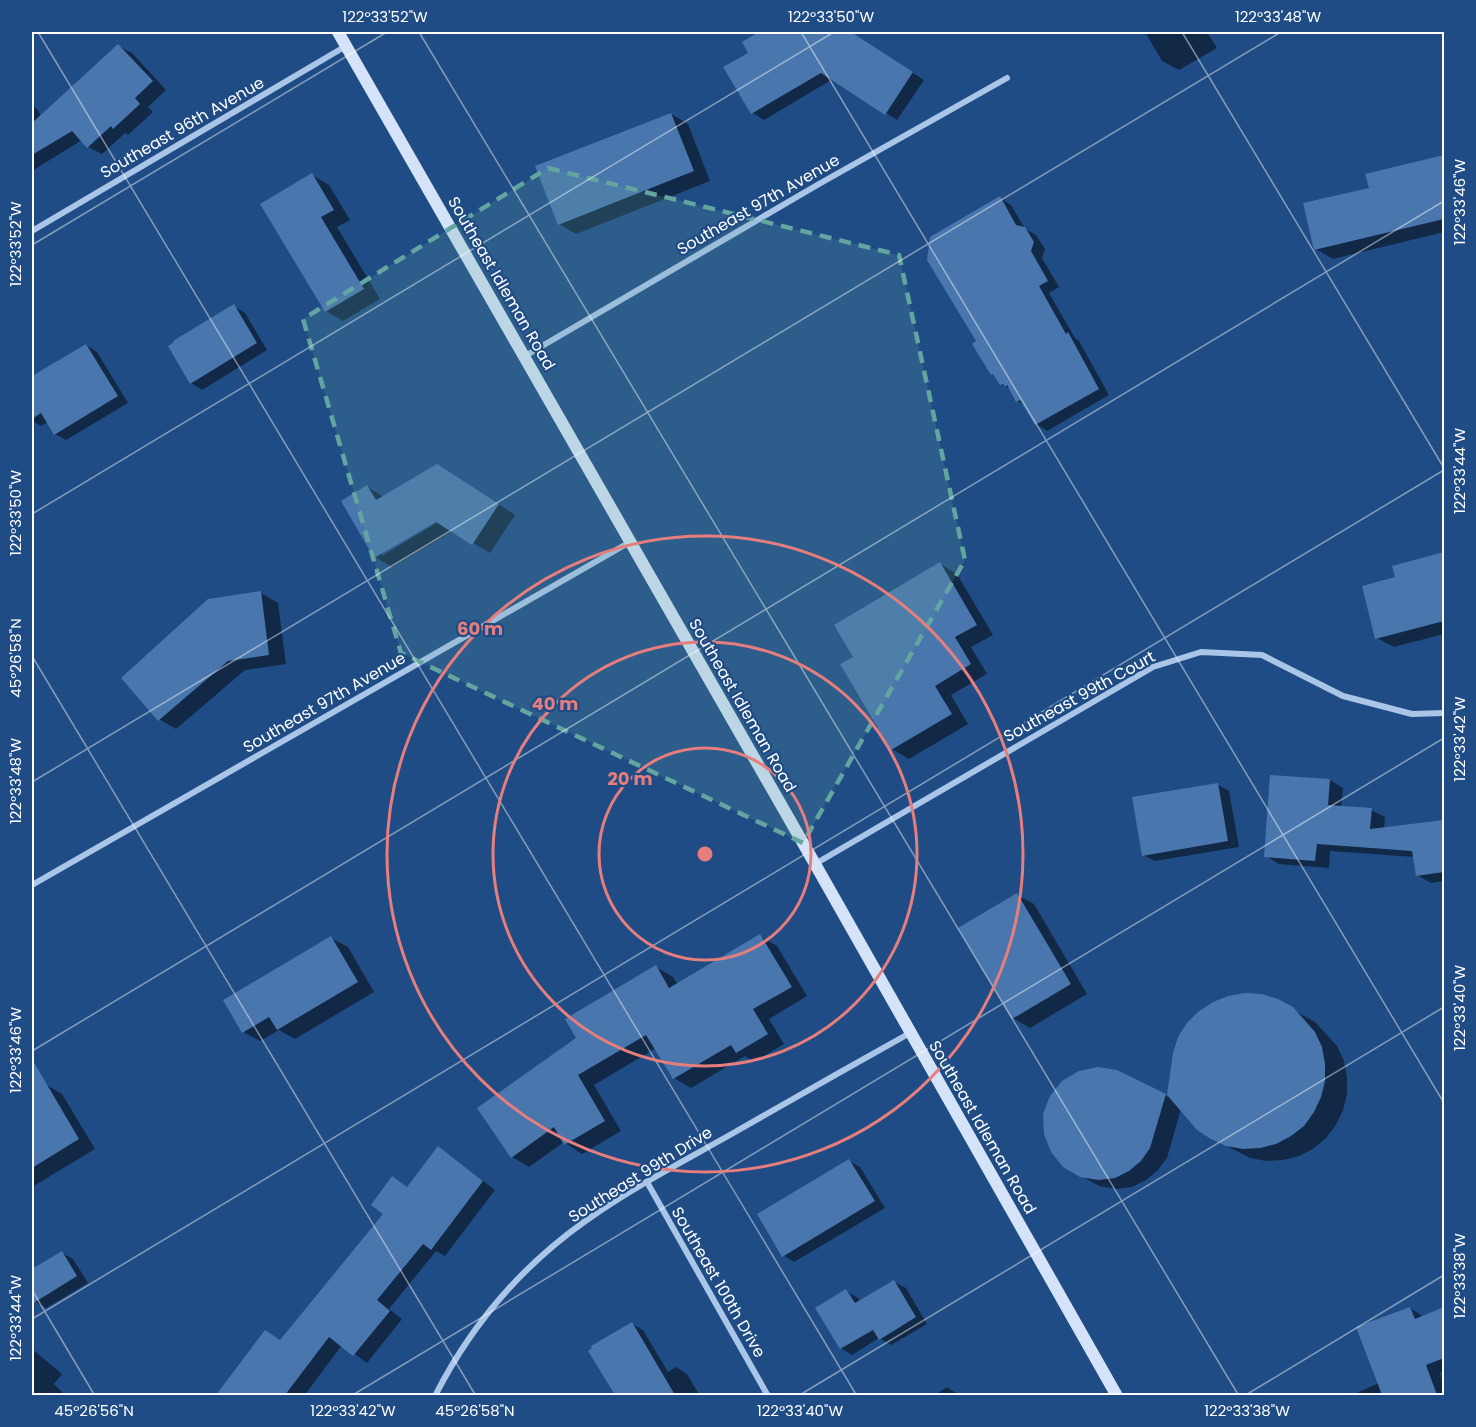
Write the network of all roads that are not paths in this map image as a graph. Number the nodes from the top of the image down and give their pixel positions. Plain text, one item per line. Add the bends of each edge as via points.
1 (338, 32) edge
2 (346, 46) junction
3 (1007, 78) dead end
4 (32, 231) edge
5 (525, 356) junction
6 (630, 541) junction
7 (1444, 714) edge
8 (815, 864) junction
9 (32, 885) edge
10 (910, 1033) junction
11 (647, 1182) junction
12 (435, 1395) edge
13 (768, 1395) edge
14 (1117, 1395) edge

1 - 2 main road, Southeast Idleman Road
2 - 4 street, Southeast 96th Avenue
2 - 5 main road, Southeast Idleman Road
3 - 5 street, Southeast 97th Avenue
5 - 6 main road, Southeast Idleman Road
6 - 8 main road, Southeast Idleman Road
6 - 9 street, Southeast 97th Avenue
7 - 8 street, Southeast 99th Court via 1412,714 1343,696 1262,655 1201,652 1153,667
8 - 10 main road, Southeast Idleman Road
10 - 11 street, Southeast 99th Drive
10 - 14 main road, Southeast Idleman Road
11 - 12 street, Southeast 99th Drive via 583,1222 526,1270 480,1322
11 - 13 street, Southeast 100th Drive

